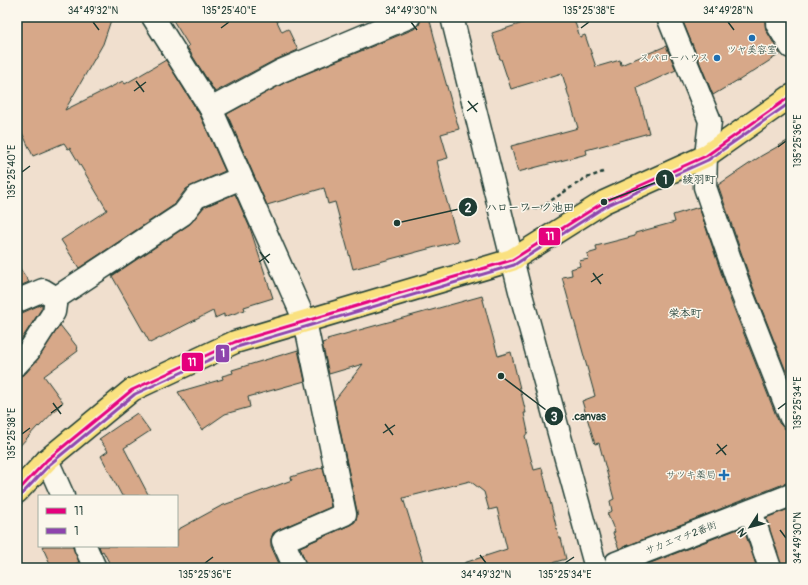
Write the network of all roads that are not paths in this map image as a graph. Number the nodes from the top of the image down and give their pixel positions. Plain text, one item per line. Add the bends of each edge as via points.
1 (153, 17) edge
2 (409, 17) edge
3 (452, 17) edge
4 (668, 17) edge
5 (778, 17) edge
6 (791, 47) edge
7 (791, 96) edge
8 (211, 109) junction
9 (706, 156) junction
10 (242, 178) junction
11 (512, 260) junction
12 (56, 298) junction
13 (17, 301) edge
14 (305, 321) junction
15 (17, 364) edge
16 (791, 418) edge
17 (47, 460) junction
18 (17, 492) edge
19 (63, 495) edge
20 (791, 495) edge
21 (751, 511) junction
22 (85, 547) edge
23 (606, 566) edge
24 (95, 568) edge
25 (295, 568) edge
26 (770, 568) edge

1 - 8 street
2 - 8 street via 281,71
3 - 11 street
4 - 9 street via 710,121
5 - 6 street via 777,24
7 - 9 main road
8 - 10 street
9 - 11 main road via 604,202
9 - 16 street via 705,188 741,291
10 - 12 street via 196,197 183,214
10 - 14 street
11 - 14 main road
11 - 23 street
12 - 13 street via 42,290
12 - 15 street via 54,312 29,351
14 - 17 main road via 235,342 132,390
14 - 25 street via 345,514 284,541
17 - 18 main road
17 - 19 street
20 - 21 street, サカエマチ2番街
21 - 23 street, サカエマチ2番街
21 - 26 street
22 - 24 street

